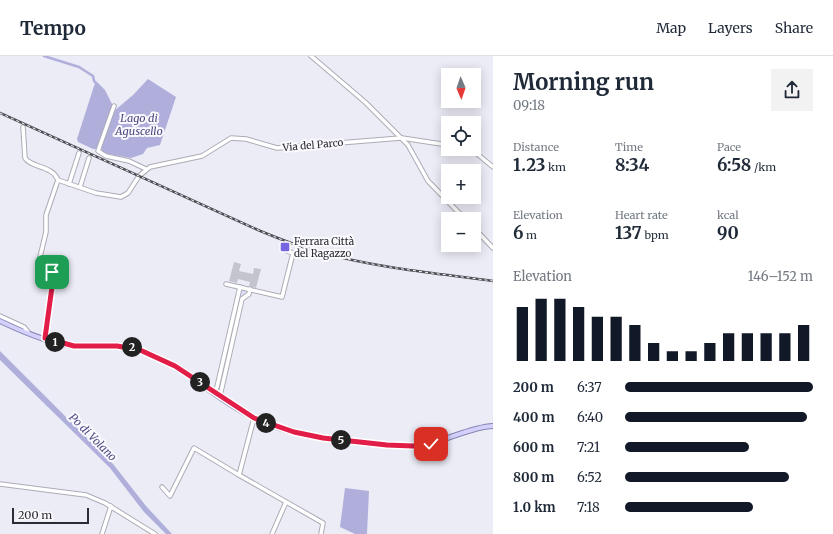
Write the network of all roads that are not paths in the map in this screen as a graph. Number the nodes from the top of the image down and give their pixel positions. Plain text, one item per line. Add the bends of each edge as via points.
1 (311, 56) edge
2 (114, 106) dead end
3 (23, 127) dead end
4 (402, 138) junction
5 (441, 144) edge
6 (79, 153) dead end
7 (480, 156) edge
8 (89, 158) dead end
9 (493, 166) edge
10 (146, 169) junction
11 (58, 180) junction
12 (69, 184) junction
13 (80, 187) junction
14 (458, 212) edge
15 (481, 235) edge
16 (493, 248) edge
17 (287, 251) dead end
18 (226, 284) dead end
19 (240, 287) junction
20 (250, 289) junction
21 (0, 316) edge
22 (0, 321) edge
23 (28, 332) junction
24 (45, 338) junction
25 (214, 392) junction
26 (220, 396) junction
27 (254, 418) junction
28 (493, 426) edge
29 (239, 475) junction
30 (0, 484) edge
31 (162, 487) dead end
32 (286, 502) junction
33 (111, 506) junction
34 (102, 534) edge
35 (155, 534) edge
36 (272, 534) edge
37 (321, 534) edge

1 - 4 street
2 - 10 street via 98,151
3 - 11 street via 26,159 47,169
4 - 5 street, Via del Parco
4 - 10 street, Via del Parco via 277,148 246,138 234,138 202,156 157,164
4 - 14 street via 411,149 428,181
6 - 12 street
7 - 9 street
8 - 13 street
10 - 13 street via 128,193 121,197
11 - 12 street
11 - 24 street via 46,215 46,232 40,257 53,276
12 - 13 street
15 - 16 street
17 - 20 street via 293,253 282,296
18 - 19 street
19 - 20 street
19 - 25 street
20 - 26 street via 249,294 242,300
21 - 23 street via 24,327
22 - 23 main road
23 - 24 main road
24 - 25 main road via 74,346 117,346 140,350 175,366
25 - 26 main road
26 - 27 main road
27 - 28 main road via 314,437 402,446 431,444
27 - 29 street
29 - 31 street via 194,448 170,496
29 - 32 street
30 - 33 street via 78,493
32 - 36 street
32 - 37 street via 323,523
33 - 34 street
33 - 35 street

